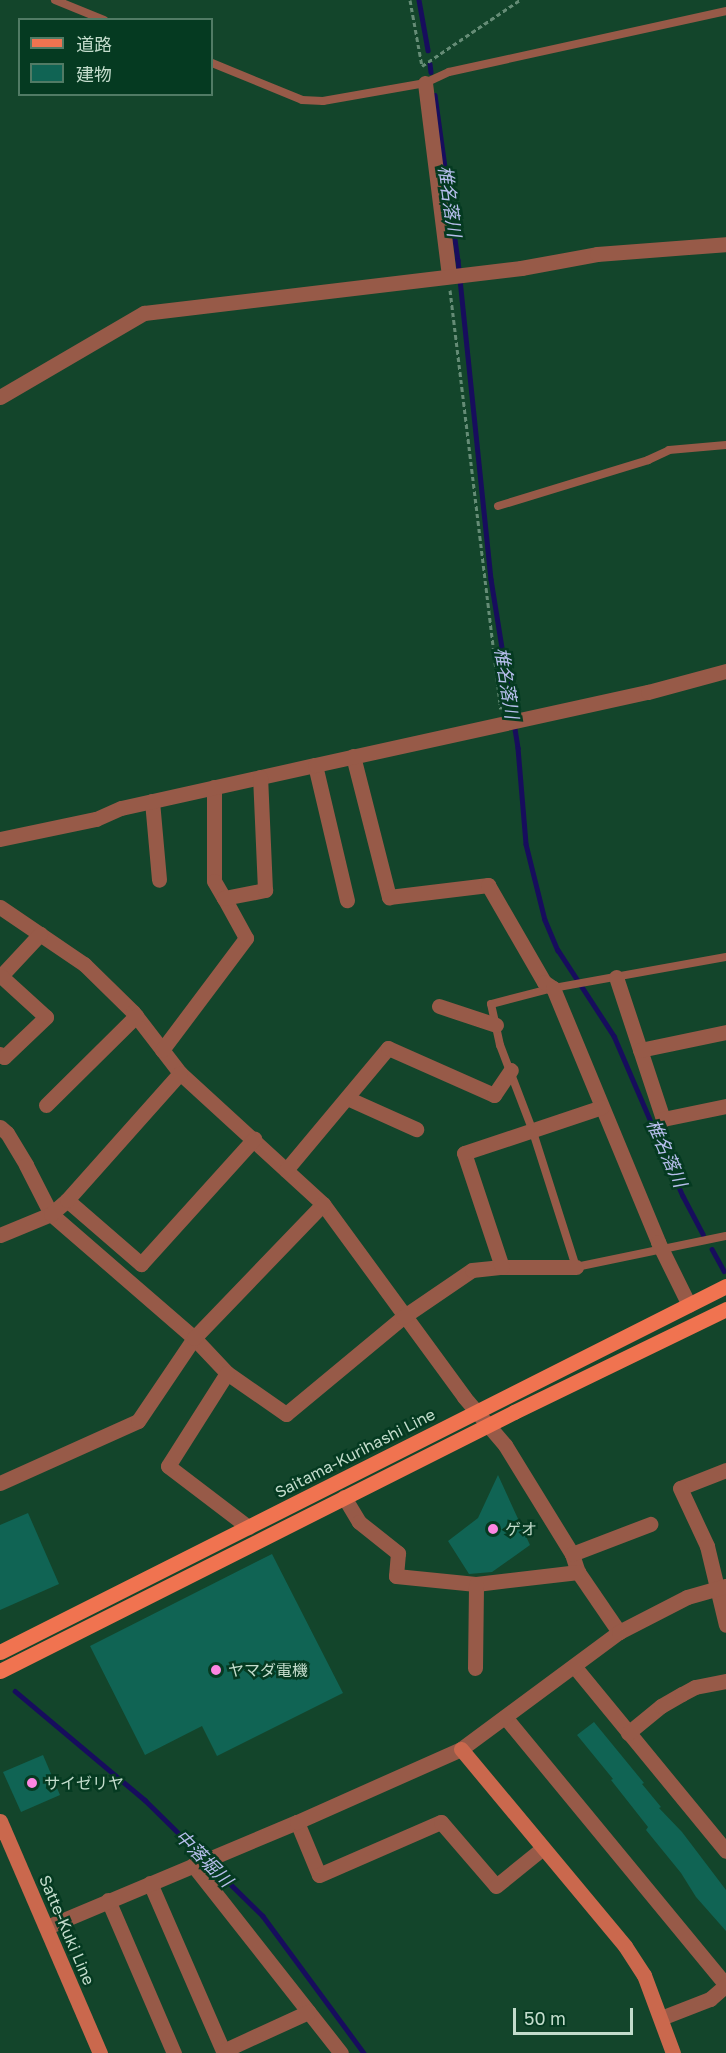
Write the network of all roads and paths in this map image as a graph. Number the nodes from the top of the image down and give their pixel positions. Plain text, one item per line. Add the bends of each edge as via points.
1 (55, 0) edge
2 (410, 0) edge
3 (520, 0) edge
4 (726, 11) edge
5 (99, 18) edge
6 (213, 63) edge
7 (422, 66) junction
8 (425, 83) junction
9 (726, 244) edge
10 (449, 276) junction
11 (0, 397) edge
12 (726, 444) edge
13 (498, 506) dead end
14 (726, 671) edge
15 (502, 722) junction
16 (353, 756) junction
17 (315, 765) junction
18 (260, 777) junction
19 (214, 787) junction
20 (152, 801) junction
21 (0, 839) edge
22 (159, 880) dead end
23 (224, 898) junction
24 (347, 900) dead end
25 (0, 907) edge
26 (40, 934) junction
27 (726, 957) edge
28 (0, 976) edge
29 (616, 977) junction
30 (553, 988) junction
31 (439, 1006) dead end
32 (136, 1016) junction
33 (496, 1025) junction
34 (726, 1032) edge
35 (162, 1050) junction
36 (640, 1050) junction
37 (0, 1054) edge
38 (511, 1070) junction
39 (180, 1074) junction
40 (346, 1098) junction
41 (46, 1105) dead end
42 (726, 1106) edge
43 (602, 1107) junction
44 (0, 1127) edge
45 (416, 1129) dead end
46 (532, 1129) junction
47 (254, 1139) junction
48 (286, 1170) junction
49 (67, 1200) junction
50 (323, 1204) junction
51 (51, 1214) junction
52 (0, 1235) edge
53 (726, 1236) edge
54 (661, 1249) junction
55 (502, 1267) junction
56 (576, 1267) junction
57 (726, 1286) edge
58 (689, 1305) junction
59 (726, 1309) edge
60 (403, 1317) junction
61 (194, 1338) junction
62 (227, 1373) junction
63 (476, 1412) junction
64 (488, 1425) junction
65 (726, 1470) edge
66 (0, 1483) edge
67 (344, 1497) junction
68 (651, 1524) dead end
69 (248, 1527) junction
70 (572, 1554) junction
71 (578, 1572) junction
72 (476, 1584) junction
73 (722, 1586) edge
74 (726, 1625) edge
75 (619, 1632) junction
76 (0, 1653) edge
77 (574, 1666) junction
78 (475, 1668) dead end
79 (0, 1671) edge
80 (726, 1681) edge
81 (505, 1717) junction
82 (628, 1733) junction
83 (460, 1749) junction
84 (0, 1821) edge
85 (297, 1822) junction
86 (543, 1848) junction
87 (726, 1851) edge
88 (193, 1865) junction
89 (150, 1883) junction
90 (108, 1900) junction
91 (47, 1927) junction
92 (726, 1985) edge
93 (308, 2012) junction
94 (662, 2018) junction
95 (100, 2053) edge
96 (174, 2053) edge
97 (342, 2053) edge
98 (673, 2053) edge

1 - 5 lane
2 - 7 path
3 - 7 path
4 - 8 lane via 449,72
6 - 8 lane via 312,101
7 - 8 path
8 - 10 street
9 - 10 street via 597,254
10 - 11 street via 144,313
10 - 15 path
12 - 13 lane via 669,450
14 - 15 street via 648,692
15 - 16 street
16 - 17 street
16 - 30 street via 389,897 488,885 544,982
17 - 18 street
17 - 24 street
18 - 19 street
18 - 23 street via 266,890
19 - 20 street
19 - 23 street via 214,881
20 - 21 street via 96,819
20 - 22 street
23 - 35 street via 246,938
25 - 26 street
26 - 28 street
26 - 32 street via 84,963
27 - 29 lane
28 - 37 street via 46,1017 4,1057
29 - 30 lane
29 - 36 street
30 - 33 lane via 491,1004
30 - 43 street
31 - 33 street
32 - 35 street
32 - 41 street
33 - 38 lane
34 - 36 street
35 - 39 street
36 - 42 street via 663,1119
38 - 40 street via 494,1095 388,1048
38 - 46 lane
39 - 47 street
39 - 49 street
40 - 45 street
40 - 48 street
43 - 46 street
43 - 54 street
44 - 51 street via 26,1165
46 - 55 street via 464,1153
46 - 56 lane
47 - 48 street
47 - 49 street via 141,1264
48 - 50 street
49 - 51 street
50 - 60 street
50 - 61 street
51 - 52 street
51 - 61 street
53 - 54 lane
54 - 56 lane
54 - 58 street
55 - 56 street
55 - 60 street via 472,1270
57 - 58 main road, Saitama-Kurihashi Line
58 - 63 main road, Saitama-Kurihashi Line
59 - 64 main road, Saitama-Kurihashi Line
60 - 62 street via 286,1414
60 - 63 street
61 - 62 street
61 - 66 street via 138,1421
62 - 69 street via 168,1466
63 - 64 street
63 - 69 main road, Saitama-Kurihashi Line
64 - 67 main road, Saitama-Kurihashi Line
64 - 70 street via 505,1445
65 - 73 street via 680,1488
67 - 72 street via 360,1522 399,1553 396,1576
67 - 79 main road, Saitama-Kurihashi Line
68 - 70 street
69 - 76 main road, Saitama-Kurihashi Line
70 - 71 street
71 - 72 street
71 - 75 street
72 - 78 street
73 - 74 street
73 - 75 street via 687,1597
75 - 77 street
77 - 81 street
77 - 82 street
80 - 82 street via 695,1687 661,1706
81 - 83 street
81 - 92 street
82 - 87 street
83 - 85 street
83 - 86 street
84 - 91 street, Satte-Kuki Line
85 - 86 street via 319,1875 441,1822 496,1886
85 - 88 street
86 - 94 street via 625,1946 644,1975
88 - 89 street
88 - 93 street
89 - 90 street
89 - 93 street via 223,2051
90 - 91 street
90 - 96 street
91 - 95 street, Satte-Kuki Line
92 - 94 street via 710,1999
93 - 97 street
94 - 98 street

